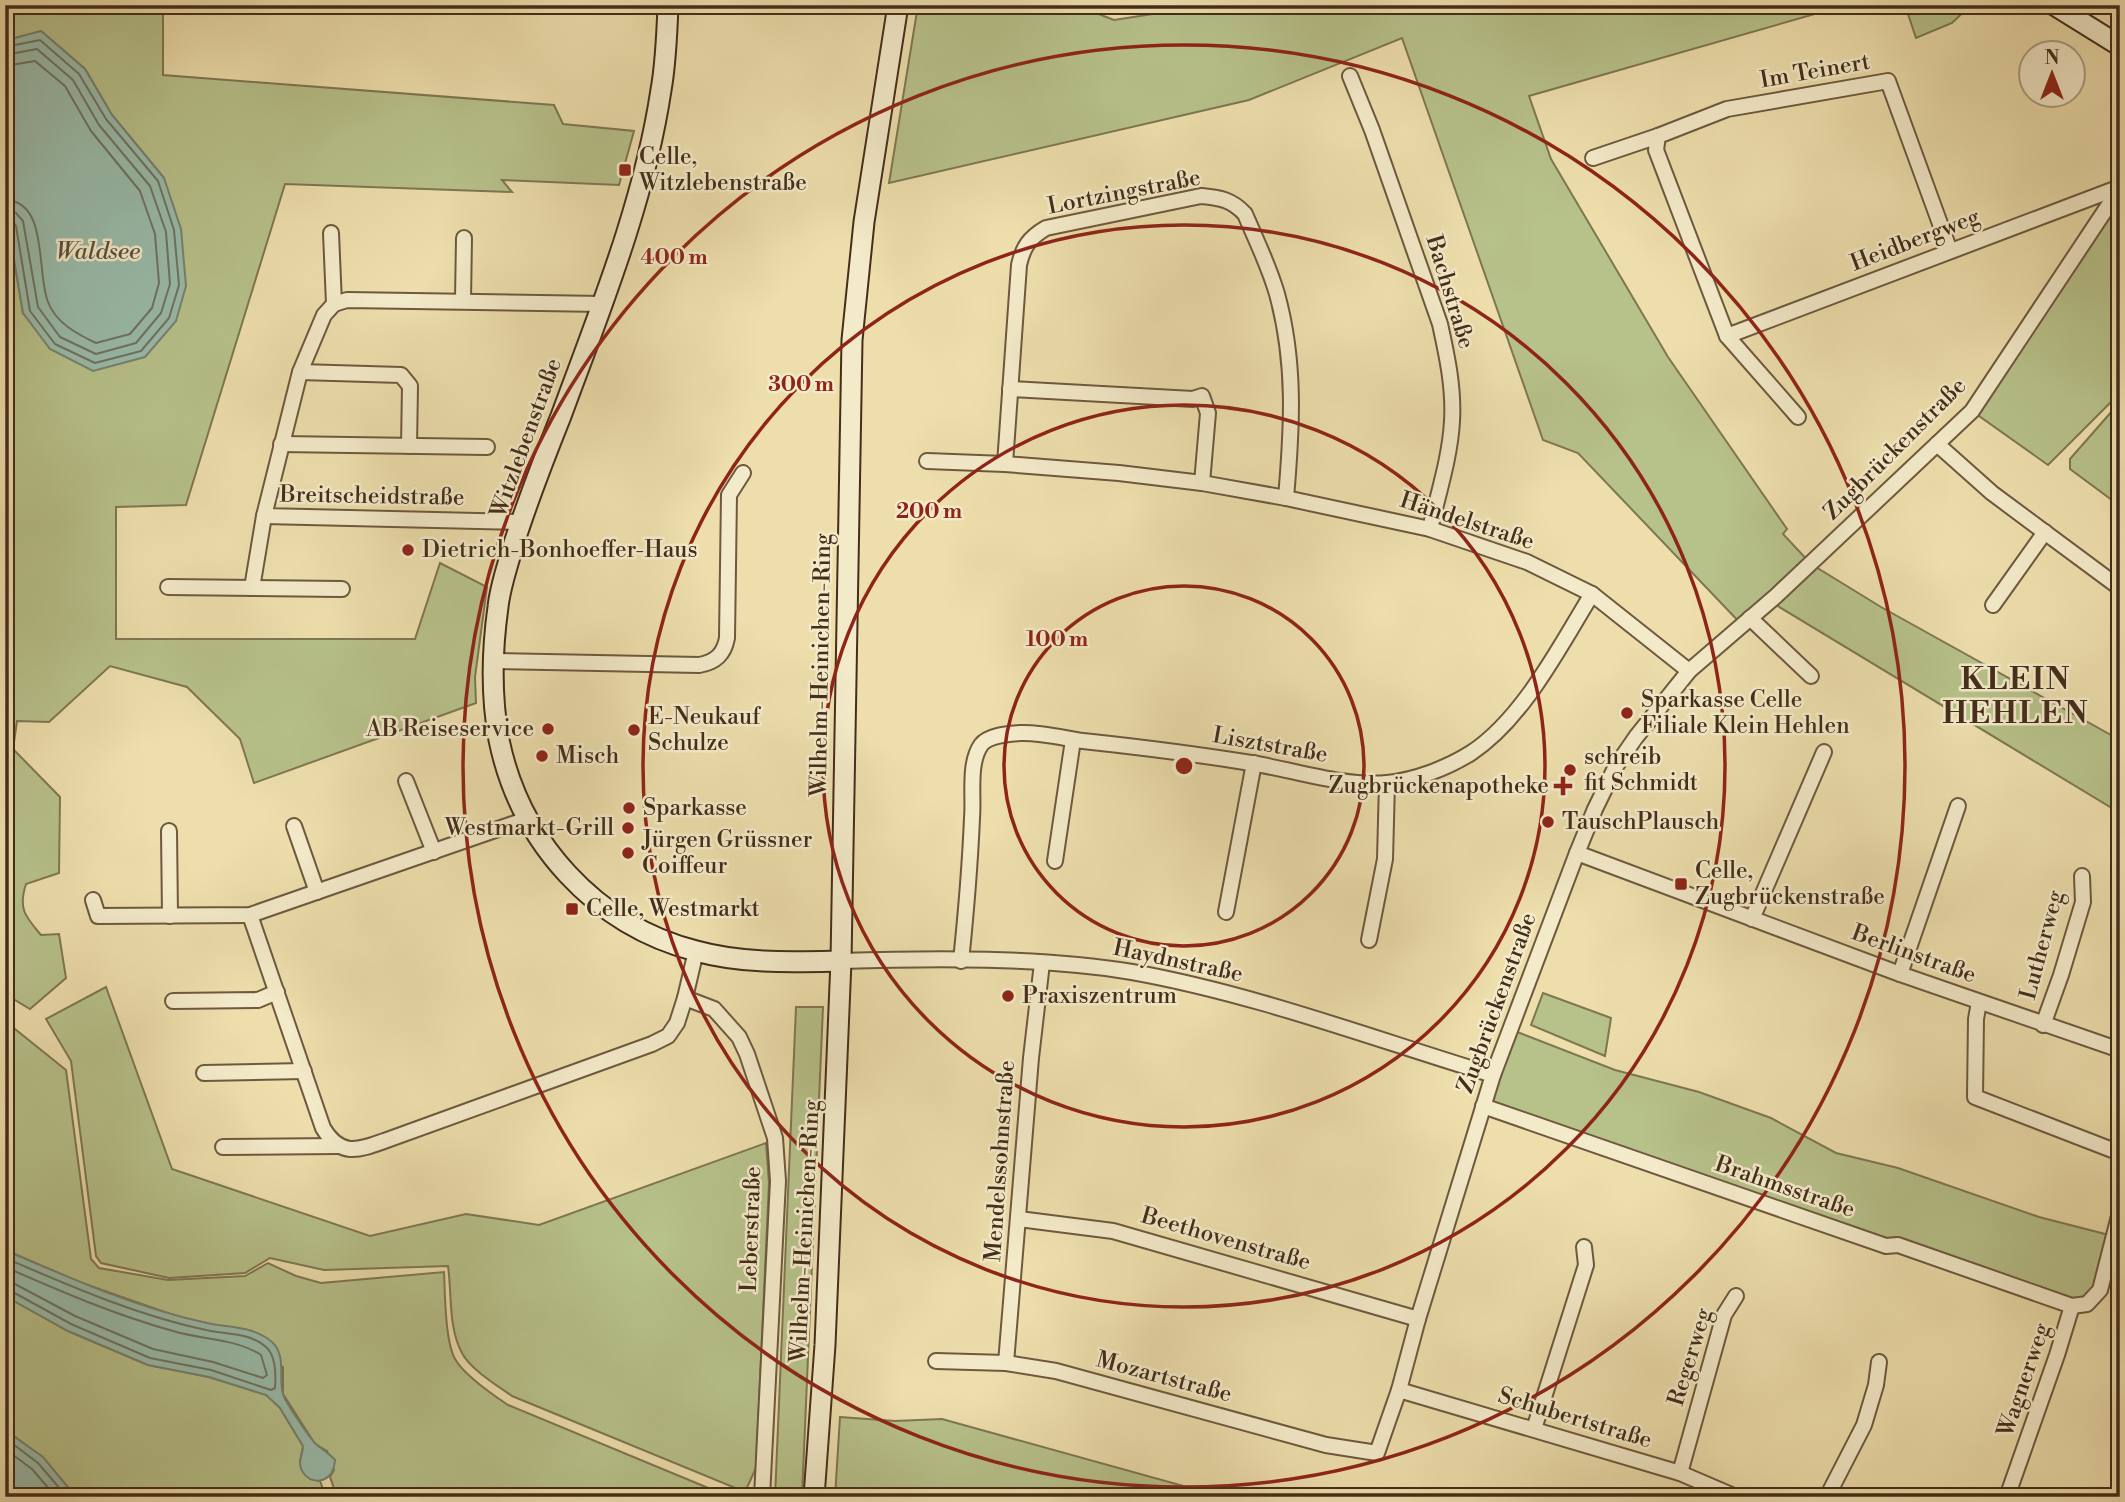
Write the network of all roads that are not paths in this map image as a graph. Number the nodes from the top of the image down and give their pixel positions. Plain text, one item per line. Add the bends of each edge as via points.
1 (668, 5) edge
2 (898, 5) edge
3 (2053, 5) edge
4 (2120, 46) edge
5 (1350, 76) dead end
6 (1658, 136) junction
7 (1592, 158) dead end
8 (2120, 188) edge
9 (331, 233) dead end
10 (464, 238) dead end
11 (1951, 251) junction
12 (463, 300) junction
13 (334, 304) junction
14 (603, 304) junction
15 (1727, 336) junction
16 (300, 372) junction
17 (1010, 389) junction
18 (1798, 417) dead end
19 (281, 444) junction
20 (1937, 444) junction
21 (409, 446) junction
22 (487, 447) dead end
23 (927, 461) dead end
24 (1005, 464) junction
25 (743, 473) dead end
26 (1202, 483) junction
27 (1286, 498) junction
28 (264, 516) junction
29 (520, 522) junction
30 (1430, 529) junction
31 (2045, 532) junction
32 (168, 587) dead end
33 (252, 588) junction
34 (342, 589) dead end
35 (2120, 589) edge
36 (1592, 594) junction
37 (1993, 605) dead end
38 (1750, 618) junction
39 (494, 661) junction
40 (1689, 671) junction
41 (1811, 676) dead end
42 (1073, 740) junction
43 (1824, 752) dead end
44 (1254, 763) junction
45 (406, 781) dead end
46 (1387, 783) junction
47 (1958, 806) dead end
48 (527, 819) junction
49 (294, 826) dead end
50 (169, 831) dead end
51 (434, 852) junction
52 (1577, 853) junction
53 (1055, 861) dead end
54 (2082, 876) dead end
55 (317, 892) junction
56 (93, 900) dead end
57 (1226, 912) dead end
58 (250, 915) junction
59 (170, 916) junction
60 (1752, 919) junction
61 (1369, 940) dead end
62 (695, 951) junction
63 (841, 961) junction
64 (961, 961) junction
65 (1042, 963) junction
66 (1900, 974) junction
67 (277, 992) junction
68 (685, 998) junction
69 (173, 1001) dead end
70 (1979, 1002) junction
71 (2043, 1025) junction
72 (2120, 1050) edge
73 (304, 1071) junction
74 (204, 1073) dead end
75 (1493, 1075) junction
76 (1483, 1106) junction
77 (338, 1146) junction
78 (223, 1147) dead end
79 (2120, 1153) edge
80 (2120, 1212) edge
81 (1019, 1219) junction
82 (1584, 1247) dead end
83 (1736, 1297) dead end
84 (2072, 1306) junction
85 (1418, 1319) junction
86 (936, 1361) dead end
87 (1879, 1362) dead end
88 (1006, 1363) junction
89 (1399, 1390) junction
90 (1534, 1429) junction
91 (1377, 1453) joint
92 (1680, 1473) junction
93 (762, 1497) edge
94 (814, 1497) edge
95 (1736, 1497) edge
96 (1827, 1497) edge
97 (2007, 1497) edge

1 - 14 main road, Witzlebenstraße via 659,107
2 - 63 main road, Wilhelm-Heinichen-Ring via 864,222 852,340
3 - 4 main road
5 - 30 street, Bachstraße via 1431,298 1447,356 1452,422
6 - 7 street, Im Teinert
6 - 11 street, Im Teinert via 1727,109 1888,81
6 - 15 street via 1656,149
8 - 11 street, Heidbergweg
8 - 20 street, Zugbrückenstraße via 1972,411
9 - 13 street
10 - 12 street
11 - 15 street, Heidbergweg
12 - 13 street via 347,300
12 - 14 street
13 - 16 street, Breitscheidstraße via 324,315
14 - 29 main road, Witzlebenstraße
15 - 18 street
16 - 19 street, Breitscheidstraße
16 - 21 street via 401,375 410,386
17 - 24 street, Lortzingstraße
17 - 26 street via 1202,396 1208,413
17 - 27 street, Lortzingstraße via 1019,265 1032,237 1046,228 1201,197 1224,198 1245,214 1276,292 1285,330 1293,407
19 - 21 street
19 - 28 street, Breitscheidstraße
20 - 31 street
20 - 38 street, Zugbrückenstraße
21 - 22 street
23 - 24 street, Händelstraße
24 - 26 street, Händelstraße
25 - 39 street via 729,495 727,638 718,659 699,665
26 - 27 street, Händelstraße
27 - 30 street, Händelstraße
28 - 29 street, Breitscheidstraße
28 - 33 street, Breitscheidstraße
29 - 39 main road, Witzlebenstraße via 498,606
30 - 36 street, Händelstraße via 1527,562
31 - 35 street
31 - 37 street
32 - 33 street
33 - 34 street
36 - 40 street, Händelstraße
36 - 46 street, Lisztstraße via 1518,710 1495,734 1471,753 1433,772
38 - 40 street, Zugbrückenstraße
38 - 41 street
39 - 48 main road, Witzlebenstraße via 499,739
40 - 52 street, Zugbrückenstraße via 1621,759
42 - 44 street, Lisztstraße
42 - 53 street
42 - 64 street, Lisztstraße via 1022,733 996,736 983,742 977,753
43 - 60 street
44 - 46 street, Lisztstraße via 1332,779
44 - 57 street
45 - 51 street
46 - 61 street via 1385,859
47 - 66 street
48 - 51 street
48 - 62 main road, Witzlebenstraße via 565,874 586,894 656,938
49 - 55 street
50 - 59 street
51 - 55 street
52 - 60 street, Berlinstraße
52 - 75 street, Zugbrückenstraße
54 - 71 street, Lutherweg via 2083,902
55 - 58 street
56 - 59 street via 98,916
58 - 59 street
58 - 67 street
60 - 66 street, Berlinstraße
62 - 63 main road, Witzlebenstraße via 760,961
62 - 68 street
63 - 64 street, Haydnstraße
63 - 94 main road, Wilhelm-Heinichen-Ring
64 - 65 street, Haydnstraße
65 - 75 street, Haydnstraße via 1131,972 1212,989
65 - 81 street, Mendelssohnstraße
66 - 70 street, Berlinstraße
67 - 69 street via 258,1000
67 - 73 street
68 - 77 street via 668,1036 652,1044 363,1148
68 - 93 street, Leberstraße via 714,1010 739,1037 775,1138 778,1181
70 - 71 street, Berlinstraße
70 - 79 street via 1975,1097
71 - 72 street, Berlinstraße
73 - 74 street
73 - 77 street via 323,1128
75 - 76 street, Zugbrückenstraße
76 - 84 street, Brahmsstraße
76 - 85 street, Zugbrückenstraße
77 - 78 street
80 - 84 street, Wagnerweg via 2100,1290 2087,1304
81 - 85 street, Beethovenstraße via 1113,1231
81 - 88 street, Mendelssohnstraße
82 - 90 street via 1586,1265
83 - 92 street, Regerweg via 1724,1315
84 - 97 street, Wagnerweg
85 - 89 street, Zugbrückenstraße
86 - 88 street, Mozartstraße
87 - 96 street via 1864,1425
88 - 91 street, Mozartstraße via 1056,1371 1326,1445
89 - 90 street, Schubertstraße
89 - 91 street, Zugbrückenstraße
90 - 92 street, Schubertstraße
92 - 95 street, Schubertstraße

